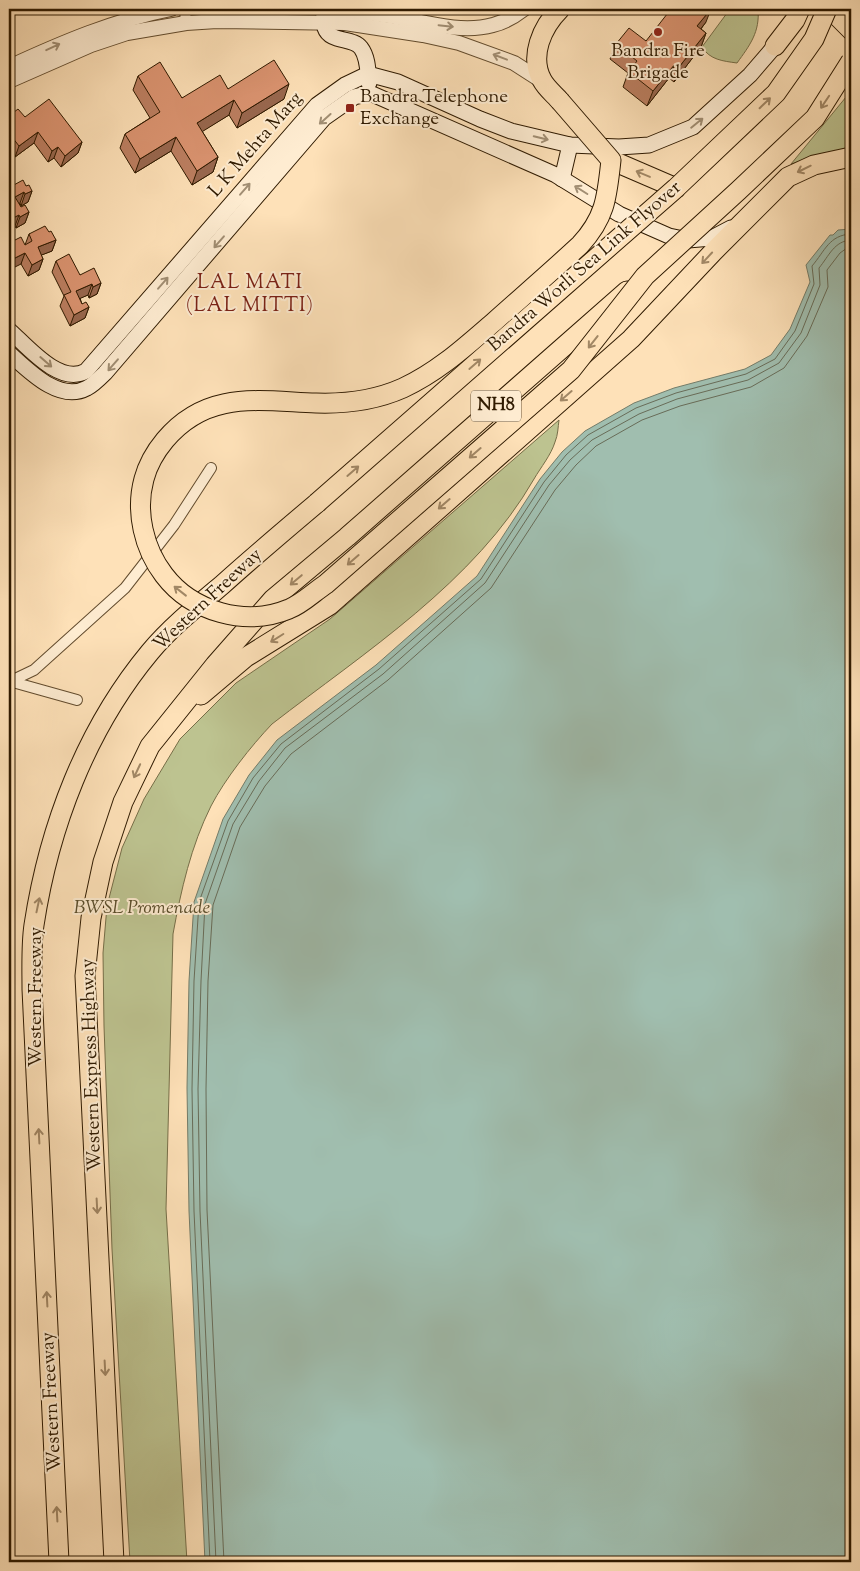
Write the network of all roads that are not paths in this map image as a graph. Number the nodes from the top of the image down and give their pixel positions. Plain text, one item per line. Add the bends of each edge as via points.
1 (171, 9) edge
2 (185, 9) edge
3 (524, 9) edge
4 (560, 9) edge
5 (790, 9) edge
6 (800, 9) edge
7 (828, 9) edge
8 (141, 13) edge
9 (325, 13) edge
10 (343, 14) edge
11 (186, 23) junction
12 (138, 31) junction
13 (851, 32) edge
14 (774, 46) junction
15 (851, 61) edge
16 (9, 67) edge
17 (368, 74) junction
18 (9, 81) edge
19 (542, 81) junction
20 (370, 93) junction
21 (511, 130) junction
22 (570, 145) junction
23 (502, 152) junction
24 (851, 156) edge
25 (610, 160) junction
26 (562, 178) junction
27 (676, 188) junction
28 (754, 211) junction
29 (645, 276) junction
30 (11, 336) edge
31 (9, 353) edge
32 (211, 468) dead end
33 (317, 503) joint
34 (10, 681) edge
35 (76, 700) dead end
36 (155, 740) junction
37 (59, 1562) edge
38 (114, 1562) edge

1 - 8 street
2 - 11 street
10 -> 3 street via 376,14 471,28 493,25
4 - 19 highway via 543,33 537,49
5 - 14 main road
6 - 14 highway
7 - 13 main road
27 -> 7 highway, Bandra Worli Sea Link Flyover, bridge via 776,92 814,39
8 - 12 street
16 -> 8 street via 61,43
9 - 10 street
9 - 11 street
9 - 17 main road via 325,29 330,35 351,41 362,49
19 -> 10 street via 514,63 459,43
11 - 12 street
12 - 18 street via 91,45
22 -> 14 main road via 649,145 693,127 750,75
15 -> 29 highway, bridge via 814,118
17 - 20 main road
17 - 21 main road via 398,82 480,120
30 -> 17 main road, L K Mehta Marg via 55,370 78,376 86,371 317,105 345,84
19 - 25 highway, bridge
20 - 23 main road
20 -> 31 main road, L K Mehta Marg via 354,97 324,118 105,373 86,389 67,392 51,386
21 -> 22 main road
21 - 23 main road
22 - 26 main road
23 - 26 main road
24 -> 28 highway via 814,165 788,177
27 -> 25 highway
29 -> 25 highway, bridge via 571,370 326,584 289,609 248,617 207,609 171,584 159,568 143,531 141,490 154,453 172,432 192,415 224,404 268,400 354,401 376,397 420,380 457,354 593,231 608,193
28 -> 26 main road via 712,238 688,240 669,236 619,214
33 -> 27 highway, Bandra Worli Sea Link Flyover, bridge
28 -> 36 highway via 631,339 330,605 246,657
29 -> 36 highway, Western Express Highway / NH8, bridge via 273,599
32 - 34 street via 174,525 125,588 34,670
37 -> 33 highway, Western Freeway via 32,989 34,926 46,869 66,796 95,735 127,682 182,619
34 - 35 street
36 -> 38 highway, Western Express Highway via 123,802 103,862 91,918 85,976

